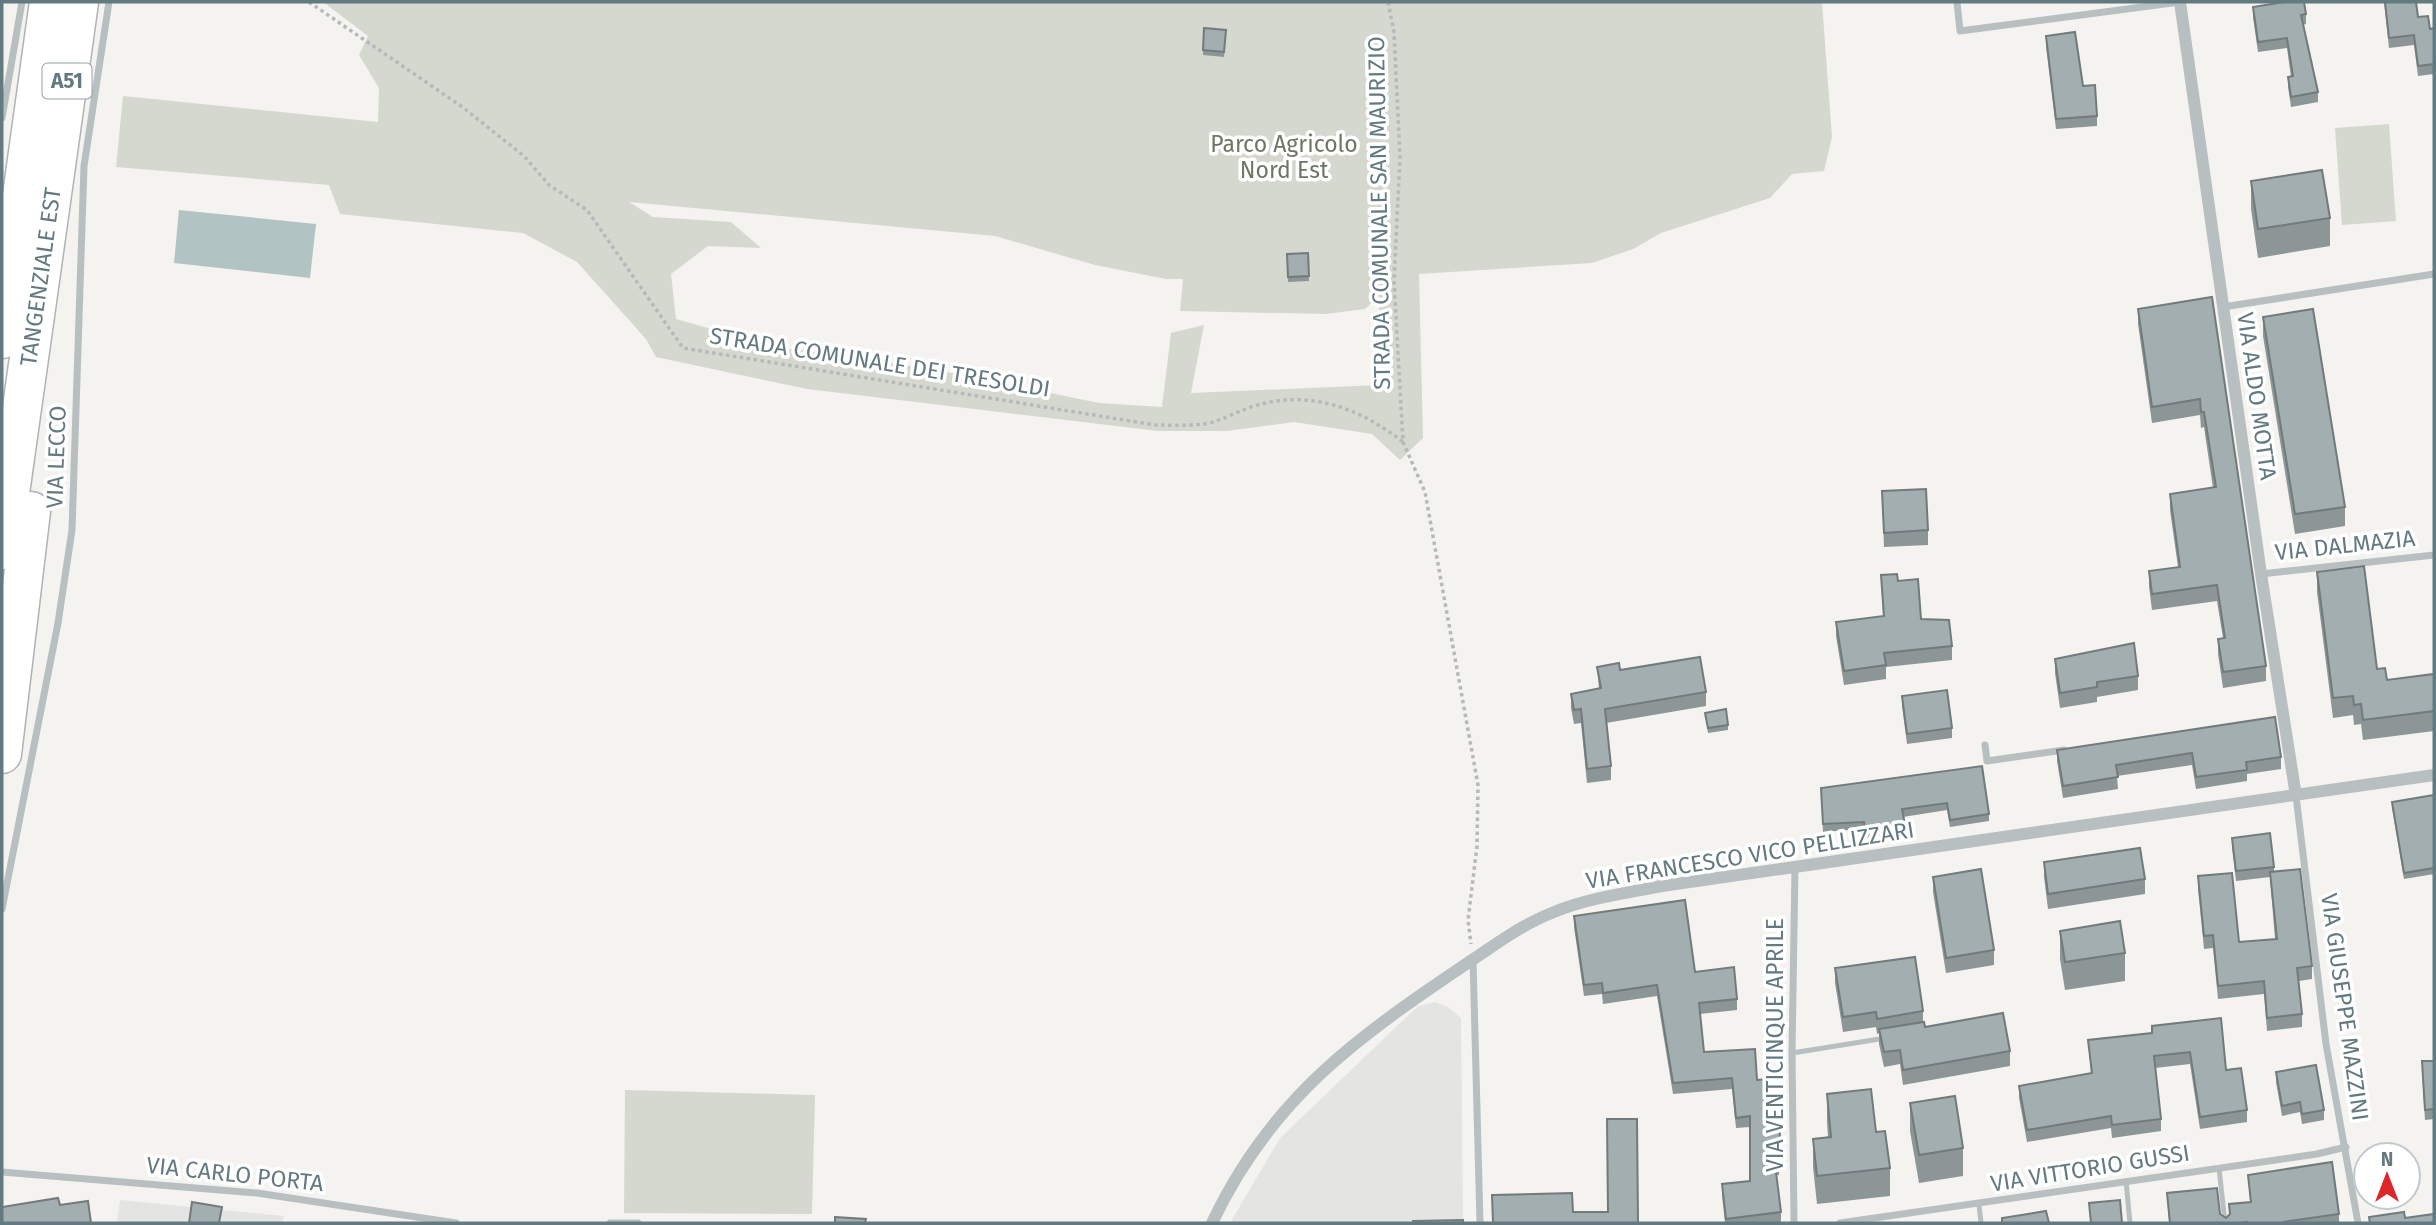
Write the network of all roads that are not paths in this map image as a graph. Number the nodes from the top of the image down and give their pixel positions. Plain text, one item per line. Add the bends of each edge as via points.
1 (22, 2) edge
2 (49, 2) edge
3 (79, 2) edge
4 (109, 2) edge
5 (1957, 2) edge
6 (2180, 2) edge
7 (2, 118) edge
8 (2434, 274) edge
9 (2223, 307) junction
10 (11, 324) edge
11 (2, 550) edge
12 (2434, 555) edge
13 (2261, 574) junction
14 (1985, 745) dead end
15 (2069, 750) edge
16 (2, 754) edge
17 (2434, 775) edge
18 (2296, 796) junction
19 (1795, 868) junction
20 (2, 909) edge
21 (1473, 959) junction
22 (1896, 1036) edge
23 (1792, 1053) junction
24 (2346, 1147) junction
25 (2219, 1168) junction
26 (4, 1172) edge
27 (2126, 1181) junction
28 (1979, 1205) junction
29 (456, 1223) edge
30 (610, 1223) edge
31 (638, 1223) edge
32 (1212, 1223) edge
33 (1480, 1223) edge
34 (1794, 1223) edge
35 (1840, 1223) edge
36 (1982, 1223) edge
37 (2130, 1223) edge
38 (2225, 1223) edge
39 (2358, 1223) edge

1 - 7 street
2 - 10 highway, TANGENZIALE EST / A51
3 - 10 highway, TANGENZIALE EST / A51
4 - 20 street, VIA LECCO via 84,166 72,530
5 - 6 street via 1960,31
6 - 9 street, VIA ALDO MOTTA
8 - 9 street
9 - 13 street, VIA ALDO MOTTA
10 - 11 highway, TANGENZIALE EST / A51
10 - 16 highway via 36,475
12 - 13 street, VIA DALMAZIA
13 - 18 street, VIA ALDO MOTTA via 2279,719
14 - 15 street via 1987,761
17 - 18 street, VIA FRANCESCO VICO PELLIZZARI
18 - 19 street, VIA FRANCESCO VICO PELLIZZARI
18 - 24 street, VIA GIUSEPPE MAZZINI via 2326,1044
19 - 21 street, VIA FRANCESCO VICO PELLIZZARI via 1662,886 1556,911 1516,930
19 - 23 street, VIA VENTICINQUE APRILE
21 - 32 street, VIA FRANCESCO VICO PELLIZZARI via 1398,1008 1283,1109 1244,1161
21 - 33 street
22 - 23 lane
23 - 34 street, VIA VENTICINQUE APRILE
24 - 25 street, VIA VITTORIO GUSSI
24 - 39 street, VIA GIUSEPPE MAZZINI
25 - 27 street, VIA VITTORIO GUSSI
25 - 38 lane
26 - 29 street, VIA CARLO PORTA via 257,1194
27 - 28 street, VIA VITTORIO GUSSI
27 - 37 lane
28 - 35 street, VIA VITTORIO GUSSI
28 - 36 lane
30 - 31 street

